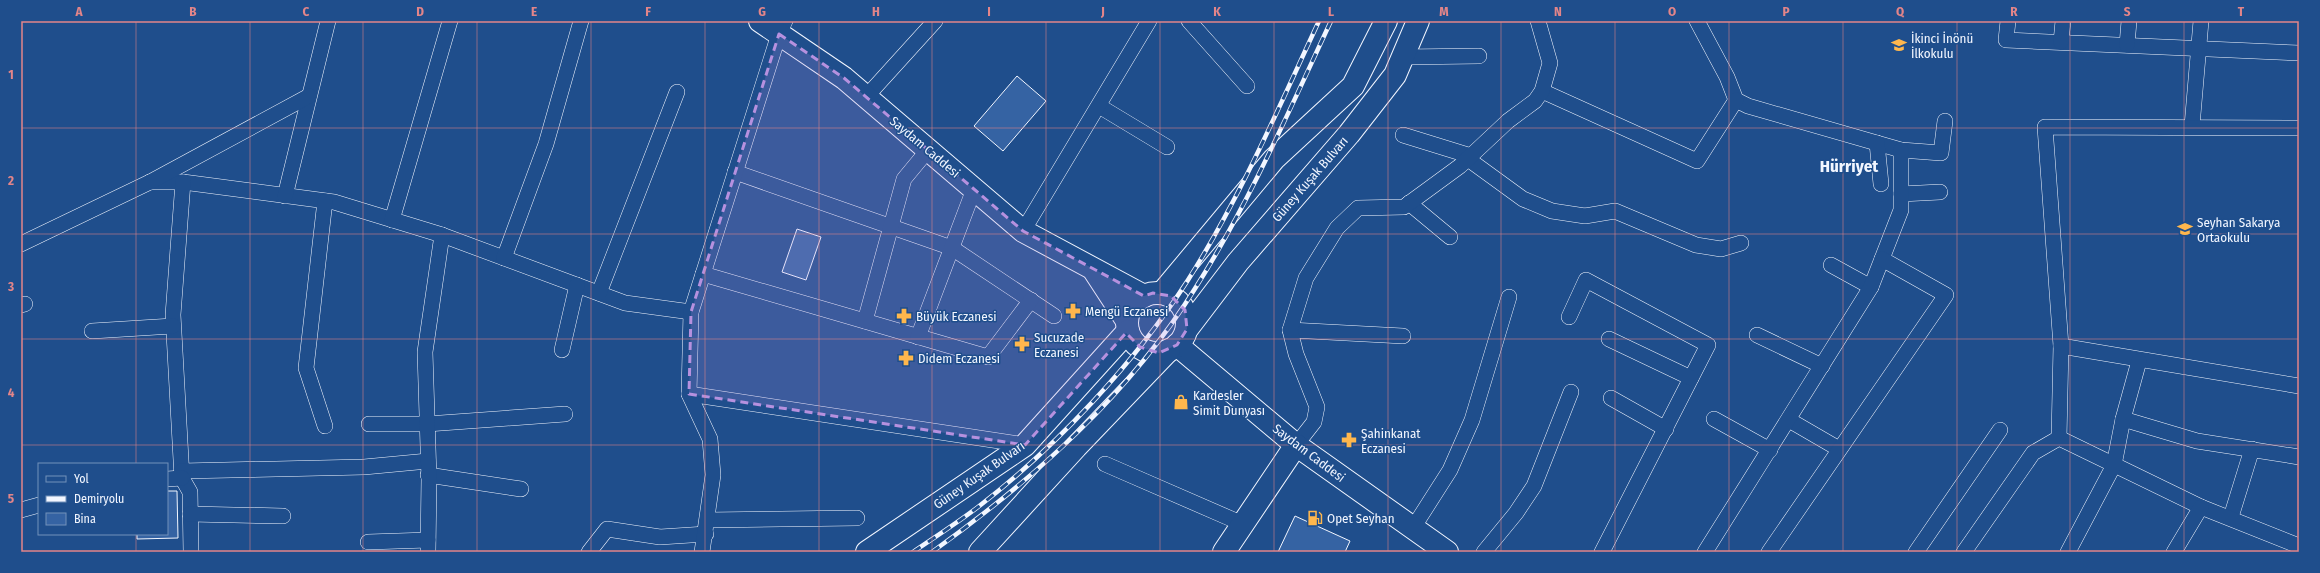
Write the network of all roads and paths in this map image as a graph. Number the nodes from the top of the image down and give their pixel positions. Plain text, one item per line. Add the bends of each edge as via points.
1 (328, 21) edge
2 (450, 21) edge
3 (581, 21) edge
4 (760, 21) edge
5 (935, 21) edge
6 (1149, 21) edge
7 (1189, 21) edge
8 (1386, 21) edge
9 (1418, 21) edge
10 (1538, 21) edge
11 (1697, 21) edge
12 (2008, 21) edge
13 (2063, 21) edge
14 (2129, 21) edge
15 (2201, 21) edge
16 (782, 27) edge
17 (2061, 42) junction
18 (2127, 44) junction
19 (2197, 49) junction
20 (2299, 53) edge
21 (1479, 56) dead end
22 (1403, 57) junction
23 (1247, 86) dead end
24 (1542, 91) junction
25 (677, 92) dead end
26 (309, 96) junction
27 (866, 96) junction
28 (1736, 100) junction
29 (1099, 106) junction
30 (1945, 121) dead end
31 (2192, 126) junction
32 (2299, 128) edge
33 (1403, 135) dead end
34 (1877, 143) junction
35 (1167, 147) dead end
36 (928, 150) junction
37 (1900, 150) junction
38 (1470, 158) junction
39 (735, 172) junction
40 (150, 182) junction
41 (183, 182) junction
42 (1880, 184) dead end
43 (974, 189) junction
44 (1940, 192) dead end
45 (1901, 194) junction
46 (285, 196) junction
47 (325, 201) junction
48 (1409, 202) junction
49 (392, 220) junction
50 (892, 228) junction
51 (1023, 231) junction
52 (442, 235) junction
53 (1450, 237) dead end
54 (1741, 243) dead end
55 (21, 244) edge
56 (952, 248) junction
57 (504, 258) junction
58 (1882, 259) junction
59 (1831, 265) dead end
60 (1093, 269) junction
61 (703, 274) junction
62 (577, 285) junction
63 (1871, 287) junction
64 (599, 293) junction
65 (1153, 295) junction
66 (1509, 297) dead end
67 (1031, 300) junction
68 (692, 312) junction
69 (1054, 316) dead end
70 (1569, 317) dead end
71 (865, 321) junction
72 (173, 326) junction
73 (1128, 326) junction
74 (1290, 330) junction
75 (92, 331) dead end
76 (1757, 335) dead end
77 (1403, 336) dead end
78 (918, 337) junction
79 (1609, 339) dead end
80 (1178, 341) junction
81 (2061, 346) junction
82 (562, 350) dead end
83 (2139, 361) junction
84 (1822, 366) junction
85 (1691, 378) junction
86 (2299, 386) edge
87 (1571, 392) dead end
88 (689, 394) junction
89 (1611, 398) dead end
90 (565, 414) dead end
91 (1714, 419) dead end
92 (2123, 419) junction
93 (1789, 420) junction
94 (369, 424) dead end
95 (427, 424) junction
96 (325, 426) dead end
97 (1666, 429) junction
98 (2000, 430) dead end
99 (2059, 438) junction
100 (1025, 445) junction
101 (1296, 445) junction
102 (1839, 449) junction
103 (1770, 450) junction
104 (2252, 450) junction
105 (2299, 457) edge
106 (1105, 464) dead end
107 (2114, 465) junction
108 (428, 468) junction
109 (182, 475) junction
110 (168, 479) edge
111 (521, 489) dead end
112 (38, 505) edge
113 (2201, 507) junction
114 (21, 510) edge
115 (190, 514) junction
116 (283, 516) dead end
117 (2231, 517) junction
118 (857, 518) dead end
119 (1243, 524) junction
120 (707, 527) junction
121 (1414, 528) junction
122 (368, 542) dead end
123 (428, 546) edge
124 (2299, 546) edge
125 (1438, 549) edge
126 (986, 551) edge
127 (191, 552) edge
128 (589, 552) edge
129 (702, 552) edge
130 (867, 552) edge
131 (1224, 552) edge
132 (1484, 552) edge
133 (1602, 552) edge
134 (1705, 552) edge
135 (1769, 552) edge
136 (1916, 552) edge
137 (1964, 552) edge
138 (2068, 552) edge
139 (2174, 552) edge

1 - 26 street
2 - 49 street
3 - 57 street via 546,144
4 - 16 main road, Saydam Caddesi
5 - 27 street
6 - 29 street
7 - 23 street
8 - 65 main road via 1354,86 1274,158
9 - 22 main road, Güney Kuşak Bulvarı
10 - 24 street via 1550,63
11 - 28 street via 1727,77
12 - 17 street via 2006,40
13 - 17 street
14 - 18 street
15 - 19 street
16 - 27 main road, Saydam Caddesi
16 - 39 street
17 - 18 street
18 - 19 street
19 - 20 street via 2250,49
19 - 31 street
21 - 22 street
22 - 80 main road, Güney Kuşak Bulvarı via 1395,75 1349,134 1238,262
24 - 28 street via 1696,161
24 - 38 street via 1535,101 1508,121
25 - 64 street
26 - 40 street
26 - 46 street
27 - 36 main road, Saydam Caddesi
28 - 34 street via 1748,106
29 - 35 street
29 - 51 street
30 - 37 street via 1941,153
31 - 32 street
31 - 81 street via 2045,127
33 - 38 street
34 - 37 street
34 - 42 street
36 - 43 main road, Saydam Caddesi
36 - 50 street via 904,179
37 - 45 street
38 - 48 street
38 - 54 street via 1523,199 1552,211 1585,216 1615,211 1696,245 1720,249
39 - 50 street
39 - 61 street
40 - 41 street
40 - 55 street
41 - 46 street
41 - 72 street
43 - 51 main road, Saydam Caddesi
43 - 56 street
44 - 45 street
45 - 58 street via 1901,210
46 - 47 street
47 - 49 street
47 - 96 street via 306,368
48 - 53 street
48 - 74 street via 1404,206 1358,208 1337,228 1306,278
49 - 52 street
50 - 56 street
50 - 71 street
51 - 60 main road, Saydam Caddesi
52 - 57 street
52 - 95 street via 425,352
56 - 67 street
56 - 78 street
57 - 62 street
58 - 63 street
58 - 102 street via 1946,295
59 - 63 street
60 - 65 main road, Saydam Caddesi
60 - 73 main road
61 - 68 street
61 - 71 street
62 - 64 street
62 - 82 street
63 - 84 street
64 - 68 street via 625,303
65 - 73 main road via 1136,302
65 - 80 main road via 1175,299 1184,310
66 - 121 street via 1472,420 1450,470
67 - 69 street
67 - 78 street via 988,357
68 - 88 street
70 - 85 street via 1586,280 1708,345
71 - 78 street
72 - 75 street
72 - 109 street
73 - 80 main road via 1133,340 1149,352 1159,353
73 - 100 main road, Güney Kuşak Bulvarı
74 - 77 street
74 - 101 street via 1296,354 1317,406 1314,422
76 - 84 street
79 - 85 street
80 - 101 main road, Saydam Caddesi
80 - 126 main road, Güney Kuşak Bulvarı via 1076,447
81 - 83 street
81 - 99 street
83 - 86 street
83 - 92 street
84 - 93 street
85 - 97 street
87 - 132 street via 1534,486
88 - 100 street
88 - 120 street via 710,439 713,475
89 - 97 street
90 - 95 street
91 - 103 street
92 - 104 street via 2197,441
92 - 107 street
93 - 102 street
93 - 103 street
94 - 95 street
95 - 108 street
97 - 133 street
98 - 136 street
99 - 107 street
99 - 137 street via 2033,453
100 - 130 main road, Güney Kuşak Bulvarı
101 - 119 main road
101 - 121 main road, Saydam Caddesi
102 - 135 street
103 - 134 street
104 - 105 street
104 - 117 street
106 - 119 street
107 - 113 street
107 - 138 street
108 - 109 street via 364,467
108 - 111 street
108 - 123 street
109 - 110 street
109 - 115 street via 190,492
112 - 114 street
113 - 117 street
113 - 139 street
115 - 116 street
115 - 127 street
117 - 124 street
118 - 120 street
119 - 131 main road
120 - 128 street via 660,537 607,529
120 - 129 street
121 - 125 main road, Saydam Caddesi
122 - 123 street

